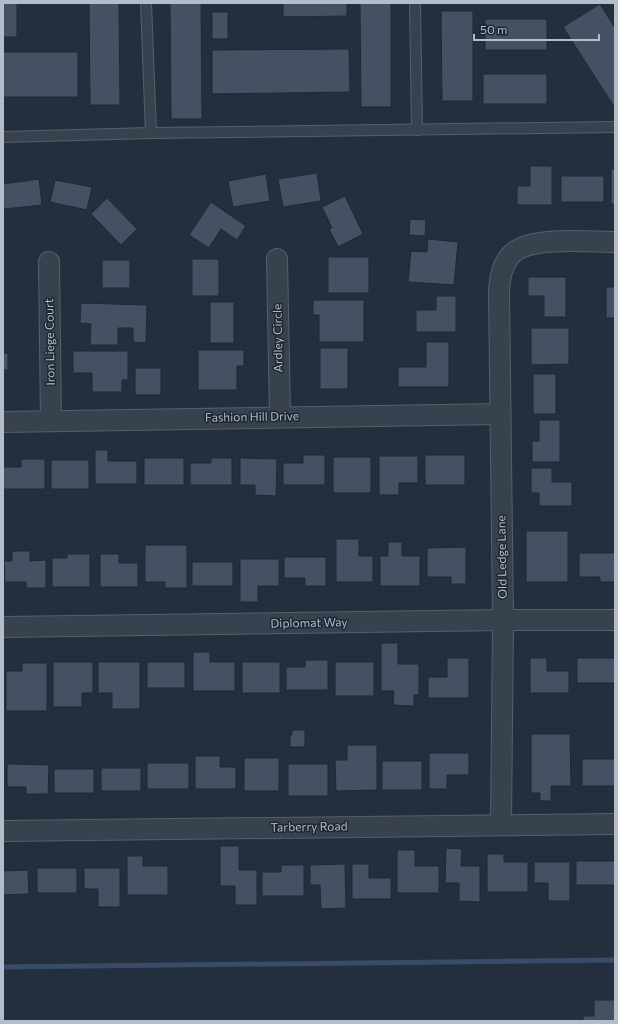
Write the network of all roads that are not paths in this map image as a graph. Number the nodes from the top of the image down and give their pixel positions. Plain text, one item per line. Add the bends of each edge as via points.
1 (146, 3) edge
2 (415, 3) edge
3 (615, 128) edge
4 (417, 130) junction
5 (151, 133) junction
6 (3, 137) edge
7 (615, 242) edge
8 (276, 259) dead end
9 (49, 262) dead end
10 (500, 414) junction
11 (280, 416) junction
12 (51, 421) junction
13 (3, 422) edge
14 (504, 620) junction
15 (615, 620) edge
16 (3, 627) edge
17 (615, 824) edge
18 (501, 825) junction
19 (3, 831) edge

1 - 5 lane
2 - 4 lane
3 - 4 lane
4 - 5 lane
5 - 6 lane
7 - 10 street, Old Ledge Lane via 543,243 522,247 510,256 501,271 499,288
8 - 11 street, Ardley Circle
9 - 12 street, Iron Liege Court
10 - 11 street, Fashion Hill Drive
10 - 14 street, Old Ledge Lane
11 - 12 street, Fashion Hill Drive
12 - 13 street, Fashion Hill Drive
14 - 15 street, Diplomat Way
14 - 16 street, Diplomat Way
14 - 18 street, Old Ledge Lane
17 - 18 street, Tarberry Road
18 - 19 street, Tarberry Road

